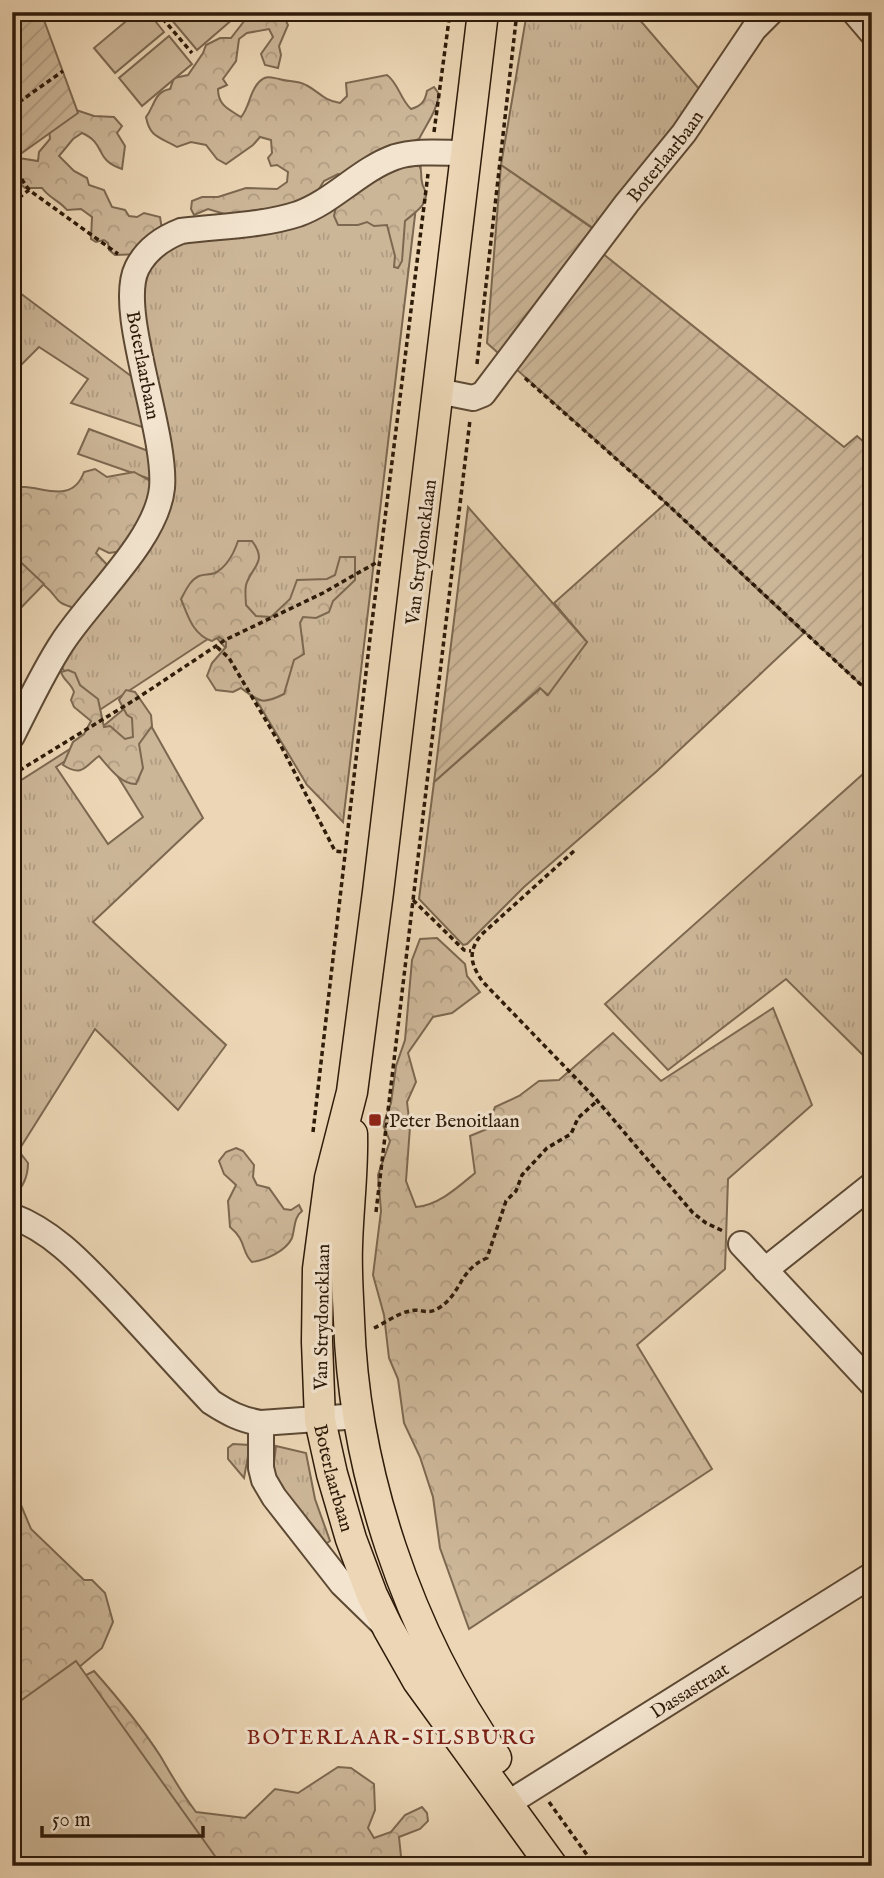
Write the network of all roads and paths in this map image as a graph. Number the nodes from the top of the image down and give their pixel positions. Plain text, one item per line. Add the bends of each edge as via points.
1 (157, 12) edge
2 (450, 12) edge
3 (483, 12) edge
4 (517, 12) edge
5 (771, 12) edge
6 (854, 12) edge
7 (872, 33) edge
8 (192, 53) dead end
9 (63, 71) dead end
10 (12, 107) edge
11 (431, 153) junction
12 (465, 153) junction
13 (12, 165) edge
14 (29, 190) junction
15 (12, 203) edge
16 (137, 268) junction
17 (508, 363) junction
18 (438, 391) junction
19 (472, 398) junction
20 (380, 560) junction
21 (216, 647) junction
22 (872, 695) edge
23 (12, 736) edge
24 (12, 775) edge
25 (574, 851) dead end
26 (345, 852) junction
27 (413, 900) junction
28 (471, 951) junction
29 (352, 1092) junction
30 (597, 1101) junction
31 (312, 1145) dead end
32 (872, 1185) edge
33 (12, 1216) edge
34 (376, 1223) dead end
35 (741, 1244) joint
36 (765, 1270) junction
37 (374, 1317) dead end
38 (872, 1384) edge
39 (359, 1416) junction
40 (320, 1420) junction
41 (261, 1423) junction
42 (872, 1575) edge
43 (388, 1628) junction
44 (522, 1795) junction
45 (552, 1866) edge
46 (574, 1866) edge
47 (596, 1866) edge

1 - 8 path
2 - 11 path
3 - 12 main road, Van Strydoncklaan
4 - 19 path
5 - 17 street, Boterlaarbaan via 754,29 684,134 626,203
6 - 7 street
9 - 10 path
11 - 12 street
11 - 16 street via 388,160 298,214 181,231 153,247
11 - 20 path
12 - 18 main road, Van Strydoncklaan
13 - 14 path
14 - 15 path
14 - 16 path
16 - 23 street, Boterlaarbaan via 133,312 160,445 162,490 144,535 62,643
17 - 19 street, Boterlaarbaan via 483,394
17 - 22 path
18 - 19 street
18 - 29 main road, Van Strydoncklaan
19 - 27 path
20 - 21 path
20 - 26 path
21 - 24 path
21 - 26 path via 229,658 281,747 335,851
25 - 28 path via 489,927
26 - 31 path
27 - 28 path via 464,950
27 - 34 path
28 - 30 path via 471,961 483,982
29 - 39 main road, Van Strydoncklaan via 353,1177 347,1246
29 - 40 main road, Van Strydoncklaan via 330,1178 318,1269
30 - 35 path via 694,1213
30 - 37 path via 578,1118 571,1134 547,1148 522,1175 506,1201 486,1258 470,1266 450,1299 436,1310 411,1310 374,1328
32 - 36 street
33 - 41 street, Boterlaarbaan via 49,1235 77,1259 211,1402 228,1414
35 - 36 street
36 - 38 street
39 - 40 street
39 - 44 main road, Boterlaarbaan via 371,1482 400,1574 441,1668
40 - 41 street, Boterlaarbaan
40 - 43 main road, Boterlaarbaan via 351,1539
41 - 43 street via 261,1468 274,1497 342,1584
42 - 44 street, Dassastraat
43 - 44 main road, Boterlaarbaan via 418,1681
44 - 45 main road, Boterlaarbaan
44 - 46 main road, Boterlaarbaan
44 - 47 path

